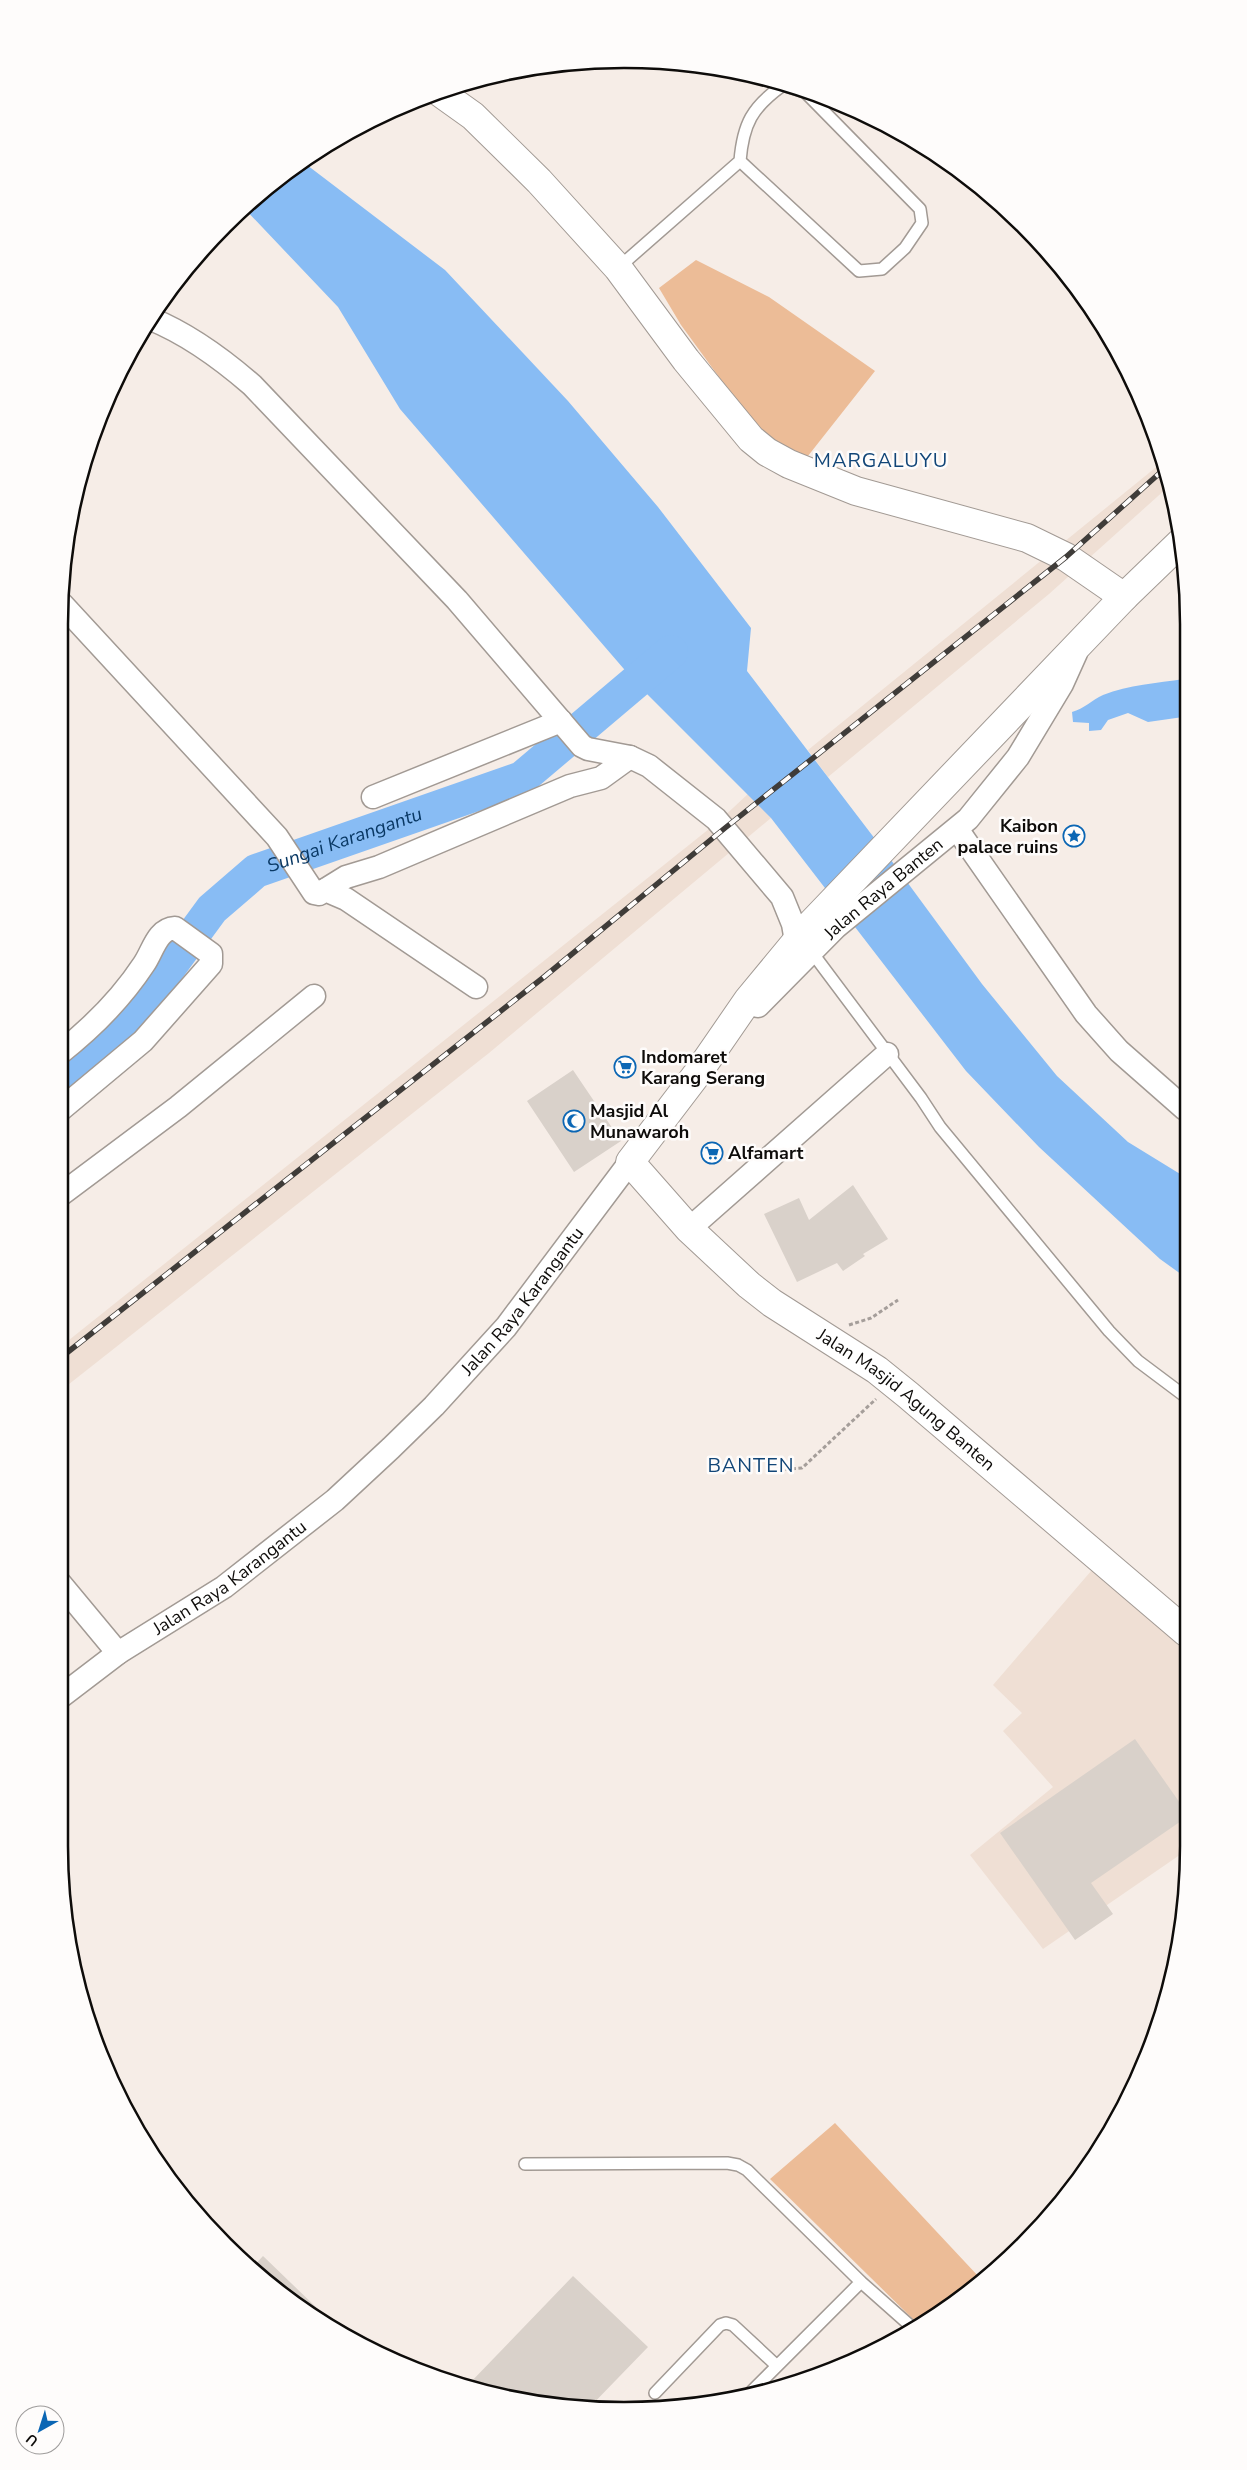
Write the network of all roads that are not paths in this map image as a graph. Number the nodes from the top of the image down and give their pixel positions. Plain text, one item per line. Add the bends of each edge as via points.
1 (777, 89) edge
2 (446, 97) edge
3 (815, 102) edge
4 (740, 161) junction
5 (618, 268) junction
6 (157, 322) edge
7 (1175, 548) edge
8 (1124, 597) junction
9 (68, 611) edge
10 (1082, 640) junction
11 (562, 723) junction
12 (630, 757) junction
13 (373, 797) dead end
14 (906, 824) joint
15 (957, 829) junction
16 (325, 890) junction
17 (830, 919) junction
18 (803, 946) junction
19 (476, 987) dead end
20 (314, 996) dead end
21 (68, 1045) edge
22 (887, 1054) junction
23 (68, 1104) edge
24 (1180, 1105) edge
25 (630, 1162) junction
26 (68, 1189) edge
27 (689, 1228) junction
28 (1180, 1392) edge
29 (68, 1593) edge
30 (1180, 1627) edge
31 (118, 1653) junction
32 (68, 1691) edge
33 (525, 2164) dead end
34 (860, 2282) junction
35 (908, 2324) edge
36 (777, 2366) junction
37 (757, 2386) edge
38 (655, 2394) dead end

1 - 4 lane via 747,121
2 - 5 main road via 473,116 539,181
3 - 4 lane via 920,209 922,223 905,248 882,269 859,271
4 - 5 lane
5 - 8 main road via 686,360 751,439 767,452 856,490 1027,538 1066,557
6 - 11 street via 222,360 252,385 457,600
7 - 8 main road, Jalan Raya Banten
8 - 10 main road, Jalan Raya Banten
9 - 16 street via 277,837 315,894
10 - 14 main road, Jalan Raya Banten
10 - 15 street, Jalan Raya Banten via 1062,684 1018,757
11 - 12 street via 582,746
11 - 13 street
12 - 16 street via 601,778 570,786 379,867 346,877
12 - 18 street via 649,766 725,828 782,897
14 - 17 main road, Jalan Raya Karangantu
15 - 17 street, Jalan Raya Banten via 913,864
15 - 24 street via 1086,1014 1118,1051
16 - 19 street via 346,899
17 - 18 main road, Jalan Raya Karangantu
18 - 22 lane
18 - 25 main road, Jalan Raya Karangantu via 748,1000
20 - 26 street via 178,1107
21 - 23 street via 111,1007 164,931 175,928 213,956 211,964 143,1041
22 - 27 street
22 - 28 lane via 940,1127 1110,1331 1138,1361
25 - 27 main road, Jalan Masjid Agung Banten
25 - 31 street, Jalan Raya Karangantu via 506,1327 391,1448 335,1500 224,1587
27 - 30 main road, Jalan Masjid Agung Banten via 772,1303 822,1333 893,1383
29 - 31 street
31 - 32 street, Jalan Raya Karangantu
33 - 34 lane via 738,2165 747,2170
34 - 35 lane
34 - 36 lane
36 - 37 lane
36 - 38 lane via 733,2325 726,2323 720,2325

